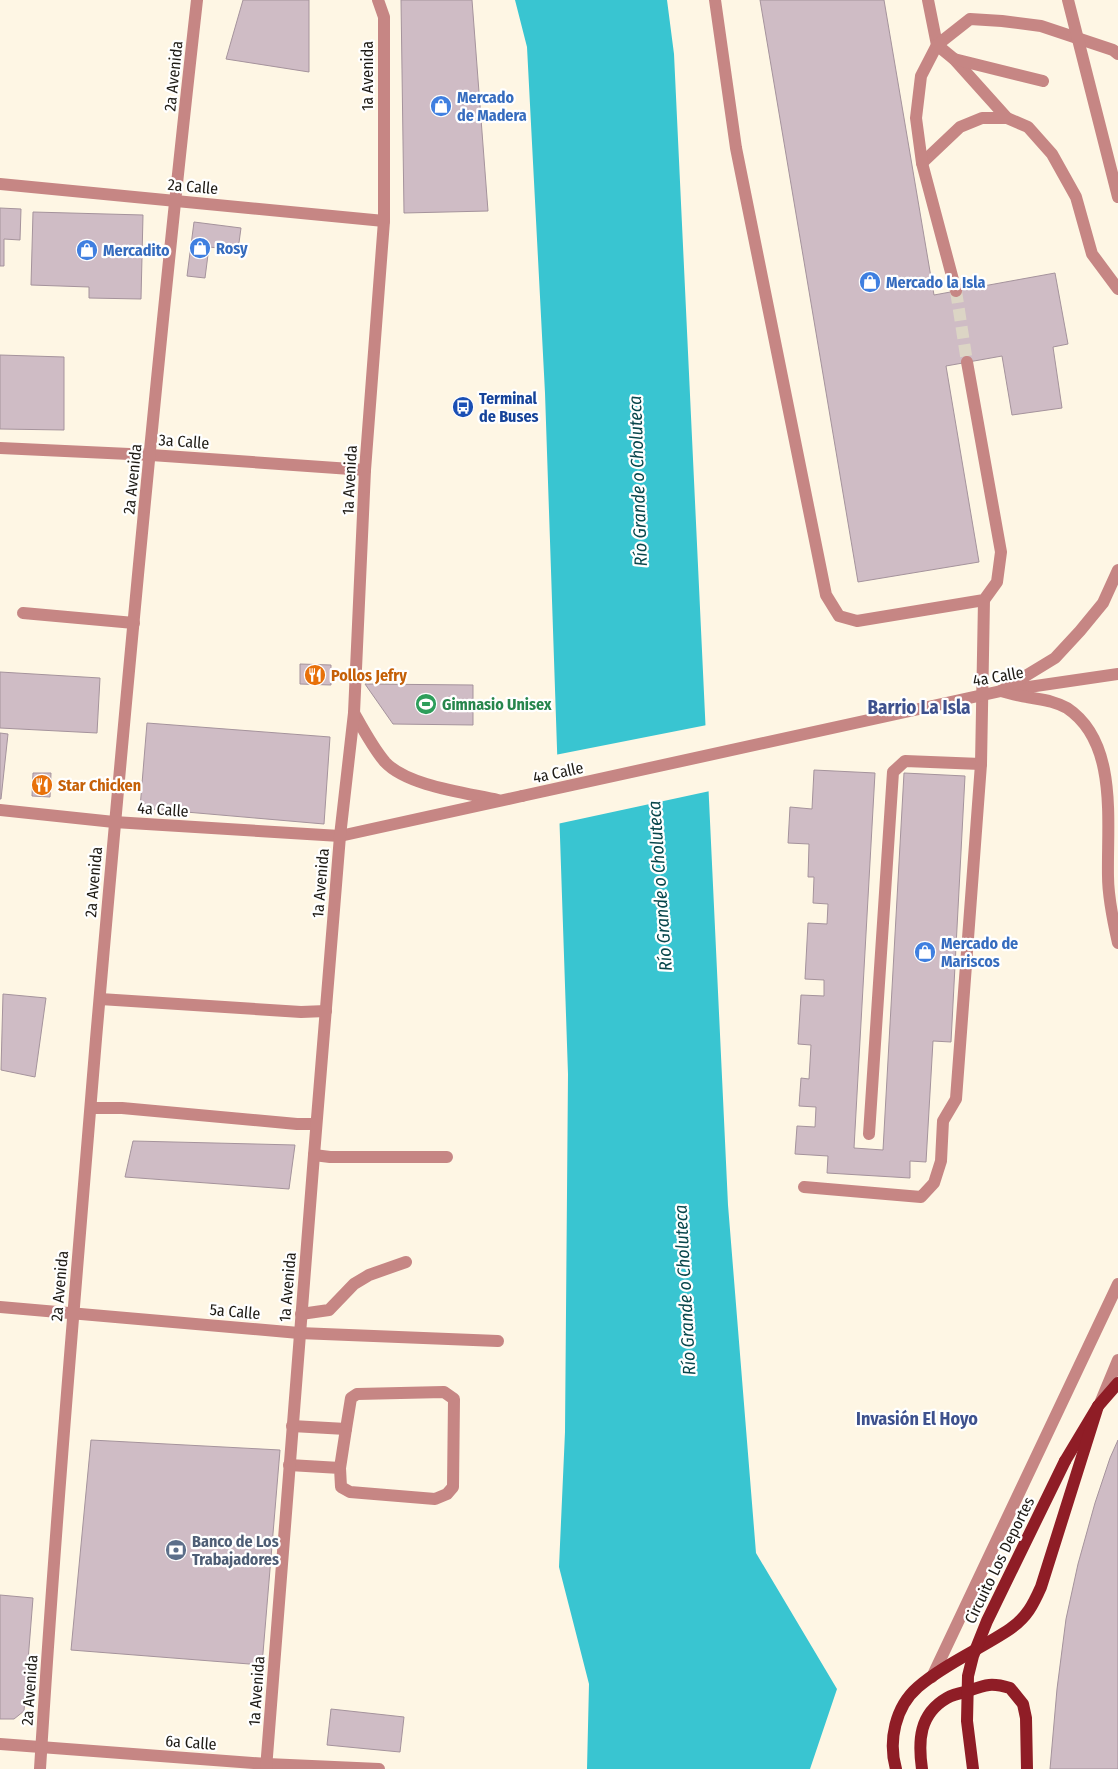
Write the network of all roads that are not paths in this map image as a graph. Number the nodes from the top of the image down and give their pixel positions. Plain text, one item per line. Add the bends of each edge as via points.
1 (197, 0) edge
2 (378, 0) edge
3 (715, 0) edge
4 (928, 0) edge
5 (1068, 0) edge
6 (936, 44) junction
7 (1118, 54) edge
8 (954, 59) junction
9 (1043, 81) dead end
10 (1007, 118) junction
11 (922, 163) junction
12 (0, 184) edge
13 (1118, 197) edge
14 (175, 201) junction
15 (384, 221) junction
16 (1118, 289) edge
17 (956, 291) tunnel mouth
18 (966, 362) tunnel mouth
19 (0, 448) edge
20 (151, 455) junction
21 (365, 470) junction
22 (1118, 570) edge
23 (984, 600) junction
24 (24, 613) dead end
25 (134, 623) junction
26 (1118, 674) edge
27 (1001, 691) junction
28 (354, 713) junction
29 (981, 764) junction
30 (503, 800) junction
31 (0, 810) edge
32 (114, 822) junction
33 (340, 836) junction
34 (1118, 943) edge
35 (100, 999) junction
36 (326, 1011) junction
37 (90, 1108) junction
38 (316, 1124) junction
39 (869, 1134) dead end
40 (314, 1155) junction
41 (447, 1157) dead end
42 (804, 1187) dead end
43 (406, 1262) dead end
44 (1118, 1284) edge
45 (0, 1307) edge
46 (73, 1313) junction
47 (301, 1314) junction
48 (299, 1333) junction
49 (498, 1341) dead end
50 (1118, 1360) edge
51 (1118, 1383) edge
52 (1098, 1406) junction
53 (292, 1426) junction
54 (346, 1429) junction
55 (289, 1465) junction
56 (340, 1468) junction
57 (932, 1677) junction
58 (0, 1744) edge
59 (41, 1747) junction
60 (266, 1767) edge
61 (40, 1769) edge
62 (379, 1769) edge
63 (896, 1769) edge
64 (922, 1769) edge
65 (973, 1769) edge
66 (1028, 1769) edge

1 - 14 street, 2a Avenida
2 - 15 street, 1a Avenida via 384,17
3 - 23 street via 736,148 826,595 839,616 857,621
4 - 6 street
5 - 13 street, bridge
6 - 7 street via 970,19 1041,26
6 - 8 street
6 - 11 street via 921,76 916,118
8 - 9 street
8 - 10 street
10 - 11 street via 982,118 960,127
10 - 16 street via 1028,127 1052,154 1076,197 1092,254
11 - 17 street
12 - 14 street, 2a Calle
14 - 15 street, 2a Calle
14 - 20 street, 2a Avenida
15 - 21 street, 1a Avenida
18 - 23 street via 1000,552 997,582
19 - 20 street, 3a Calle
20 - 21 street, 3a Calle
20 - 25 street, 2a Avenida
21 - 28 street, 1a Avenida
22 - 27 street via 1103,602 1055,658
23 - 29 street
24 - 25 street
25 - 32 street, 2a Avenida
26 - 27 street, 4a Calle
27 - 30 street, 4a Calle, bridge
27 - 34 street via 1048,699 1067,708 1083,720 1100,745 1108,769 1108,878
28 - 30 street via 386,762 396,770 420,782
28 - 33 street, 1a Avenida
29 - 39 street via 905,761 893,772
29 - 42 street via 956,1099 943,1121 940,1161 934,1183 921,1197
30 - 33 street, 4a Calle
31 - 32 street, 4a Calle
32 - 33 street, 4a Calle
32 - 35 street, 2a Avenida
33 - 36 street, 1a Avenida
35 - 36 street
35 - 37 street, 2a Avenida
36 - 38 street, 1a Avenida
37 - 38 street
37 - 46 street, 2a Avenida
38 - 40 street, 1a Avenida
40 - 41 street
40 - 47 street, 1a Avenida
43 - 47 street via 354,1284 329,1310
44 - 57 street
45 - 46 street, 5a Calle
46 - 48 street, 5a Calle
46 - 59 street, 2a Avenida
47 - 48 street, 1a Avenida
48 - 49 street, 5a Calle
48 - 53 street, 1a Avenida
50 - 52 street
51 - 52 main road, Circuito Los Deportes
52 - 57 main road via 1033,1605 1023,1620
52 - 65 main road, Circuito Los Deportes, bridge via 1065,1461 973,1656 968,1676 966,1721
53 - 54 street
53 - 55 street, 1a Avenida
54 - 56 street
54 - 56 street via 351,1398 357,1394 444,1392 454,1399 453,1487 435,1499 350,1492 341,1487
55 - 56 street
55 - 60 street, 1a Avenida
57 - 63 main road via 917,1688 898,1718 893,1737
58 - 59 street, 6a Calle
59 - 60 street, 6a Calle
59 - 61 street, 2a Avenida
60 - 62 street, 6a Calle
64 - 66 main road via 919,1748 922,1726 932,1711 948,1698 989,1684 1010,1688 1023,1704

